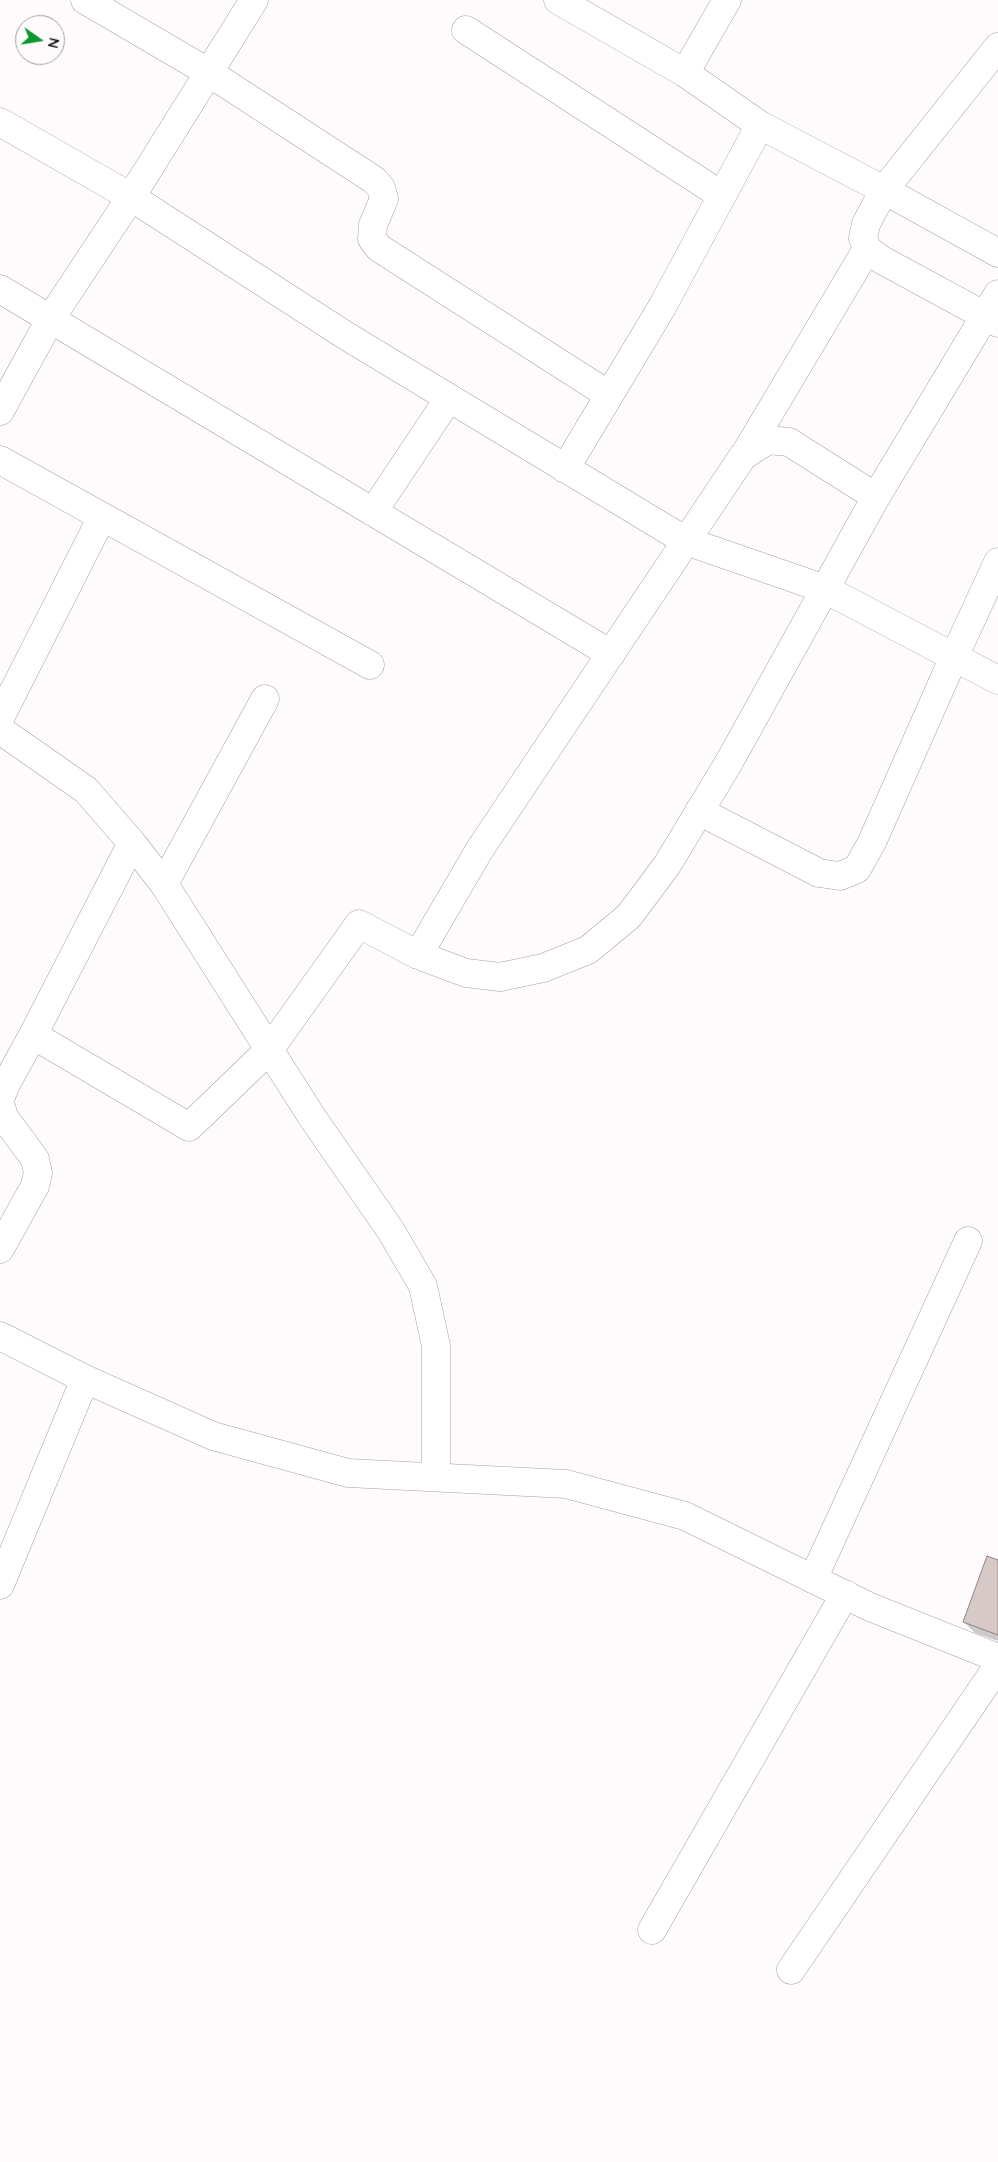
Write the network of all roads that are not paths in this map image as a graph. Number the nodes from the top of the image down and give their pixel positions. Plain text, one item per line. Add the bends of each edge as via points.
1 (85, 0) edge
2 (254, 0) edge
3 (558, 0) edge
4 (727, 0) edge
5 (466, 30) dead end
6 (998, 47) edge
7 (208, 72) junction
8 (685, 74) junction
9 (0, 122) edge
10 (760, 125) junction
11 (884, 190) junction
12 (721, 195) junction
13 (131, 197) junction
14 (868, 250) junction
15 (998, 253) edge
16 (0, 289) edge
17 (994, 311) edge
18 (51, 318) junction
19 (609, 395) junction
20 (449, 398) junction
21 (0, 411) edge
22 (744, 456) junction
23 (0, 460) edge
24 (565, 469) junction
25 (876, 497) junction
26 (373, 512) junction
27 (102, 517) junction
28 (686, 541) junction
29 (998, 562) edge
30 (825, 589) junction
31 (611, 654) junction
32 (954, 656) junction
33 (370, 665) dead end
34 (998, 680) edge
35 (265, 699) dead end
36 (0, 718) edge
37 (0, 730) edge
38 (699, 811) junction
39 (132, 843) junction
40 (164, 884) junction
41 (418, 954) junction
42 (34, 1035) junction
43 (269, 1050) junction
44 (6, 1068) edge
45 (0, 1101) edge
46 (968, 1241) dead end
47 (0, 1249) edge
48 (0, 1336) edge
49 (85, 1379) junction
50 (436, 1477) junction
51 (813, 1579) junction
52 (0, 1585) edge
53 (845, 1594) junction
54 (998, 1658) edge
55 (998, 1666) edge
56 (652, 1930) dead end
57 (791, 1970) dead end

1 - 7 street
2 - 7 street
3 - 8 street
4 - 8 street
5 - 12 street
6 - 11 street
7 - 13 street
7 - 19 street via 374,180 381,188 384,200 373,225 372,239 379,248
8 - 10 street
9 - 13 street
10 - 11 street
10 - 12 street
11 - 14 street via 866,224 863,238
11 - 15 street
12 - 19 street via 662,307
13 - 18 street
13 - 20 street
14 - 17 street via 882,260
14 - 22 street
16 - 18 street
17 - 25 street
18 - 21 street
18 - 26 street
19 - 24 street
20 - 24 street
20 - 26 street
22 - 25 street via 768,440 789,442
22 - 28 street
23 - 27 street
24 - 28 street
25 - 30 street
26 - 31 street
27 - 33 street
27 - 36 street
28 - 30 street
28 - 31 street
29 - 32 street
30 - 32 street
30 - 38 street
31 - 41 street via 480,849
32 - 34 street
32 - 38 street via 857,869 840,876 819,873
35 - 40 street
37 - 39 street via 86,790
38 - 41 street via 667,865 629,916 588,950 544,968 500,977 466,973
39 - 40 street
39 - 42 street
40 - 43 street
41 - 43 street via 359,924
42 - 43 street via 189,1127
42 - 44 street
43 - 50 street via 391,1231 423,1286 436,1346
44 - 45 street
45 - 47 street via 4,1117 35,1159 38,1173 35,1186
46 - 51 street
48 - 49 street
49 - 50 street via 213,1436 348,1473
49 - 52 street
50 - 51 street via 566,1484 685,1516
51 - 53 street
53 - 54 street
53 - 56 street
55 - 57 street

